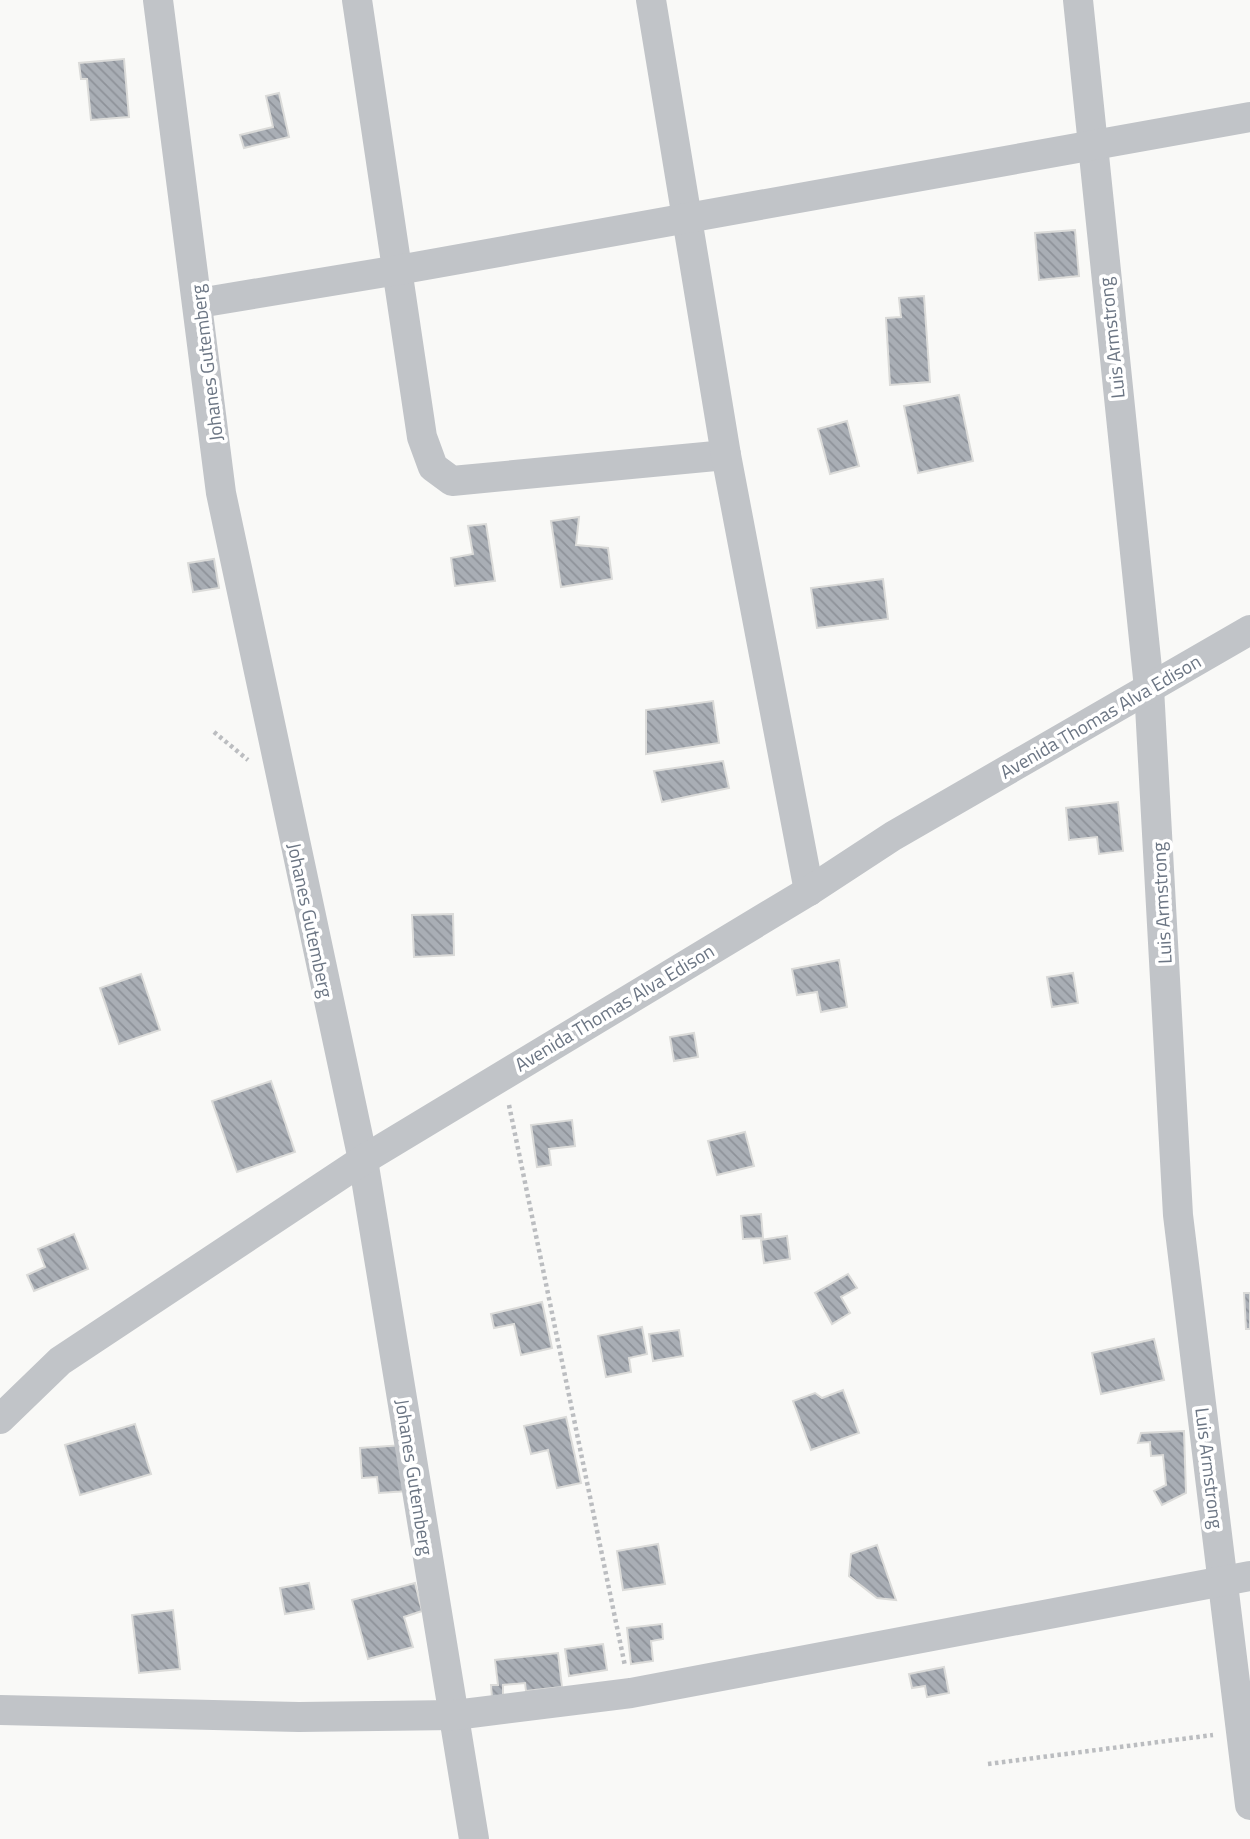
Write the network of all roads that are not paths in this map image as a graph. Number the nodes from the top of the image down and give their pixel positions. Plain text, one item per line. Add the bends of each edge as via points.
1 (158, 0) edge
2 (357, 0) edge
3 (651, 0) edge
4 (1078, 0) edge
5 (1250, 117) edge
6 (1090, 147) junction
7 (687, 217) junction
8 (398, 270) junction
9 (199, 303) junction
10 (726, 455) junction
11 (1250, 630) edge
12 (1149, 688) junction
13 (809, 891) junction
14 (363, 1160) junction
15 (0, 1419) edge
16 (1237, 1577) edge
17 (0, 1710) edge
18 (455, 1714) junction
19 (1250, 1805) edge
20 (474, 1839) edge

1 - 9 street, Johanes Gutemberg
2 - 8 street
3 - 7 street
4 - 6 street, Luis Armstrong
5 - 6 street
6 - 7 street
6 - 12 street, Luis Armstrong
7 - 8 street
7 - 10 street
8 - 9 street
8 - 10 street via 422,437 433,467 452,481
9 - 14 street, Johanes Gutemberg via 221,493
10 - 13 street
11 - 12 street, Avenida Thomas Alva Edison
12 - 13 street, Avenida Thomas Alva Edison via 893,836
12 - 16 street, Luis Armstrong via 1178,1215
13 - 14 street, Avenida Thomas Alva Edison
14 - 15 street, Avenida Thomas Alva Edison via 60,1361
14 - 18 street, Johanes Gutemberg
16 - 18 street via 631,1693
16 - 19 street, Luis Armstrong via 1242,1731
17 - 18 street via 299,1717
18 - 20 street, Johanes Gutemberg

